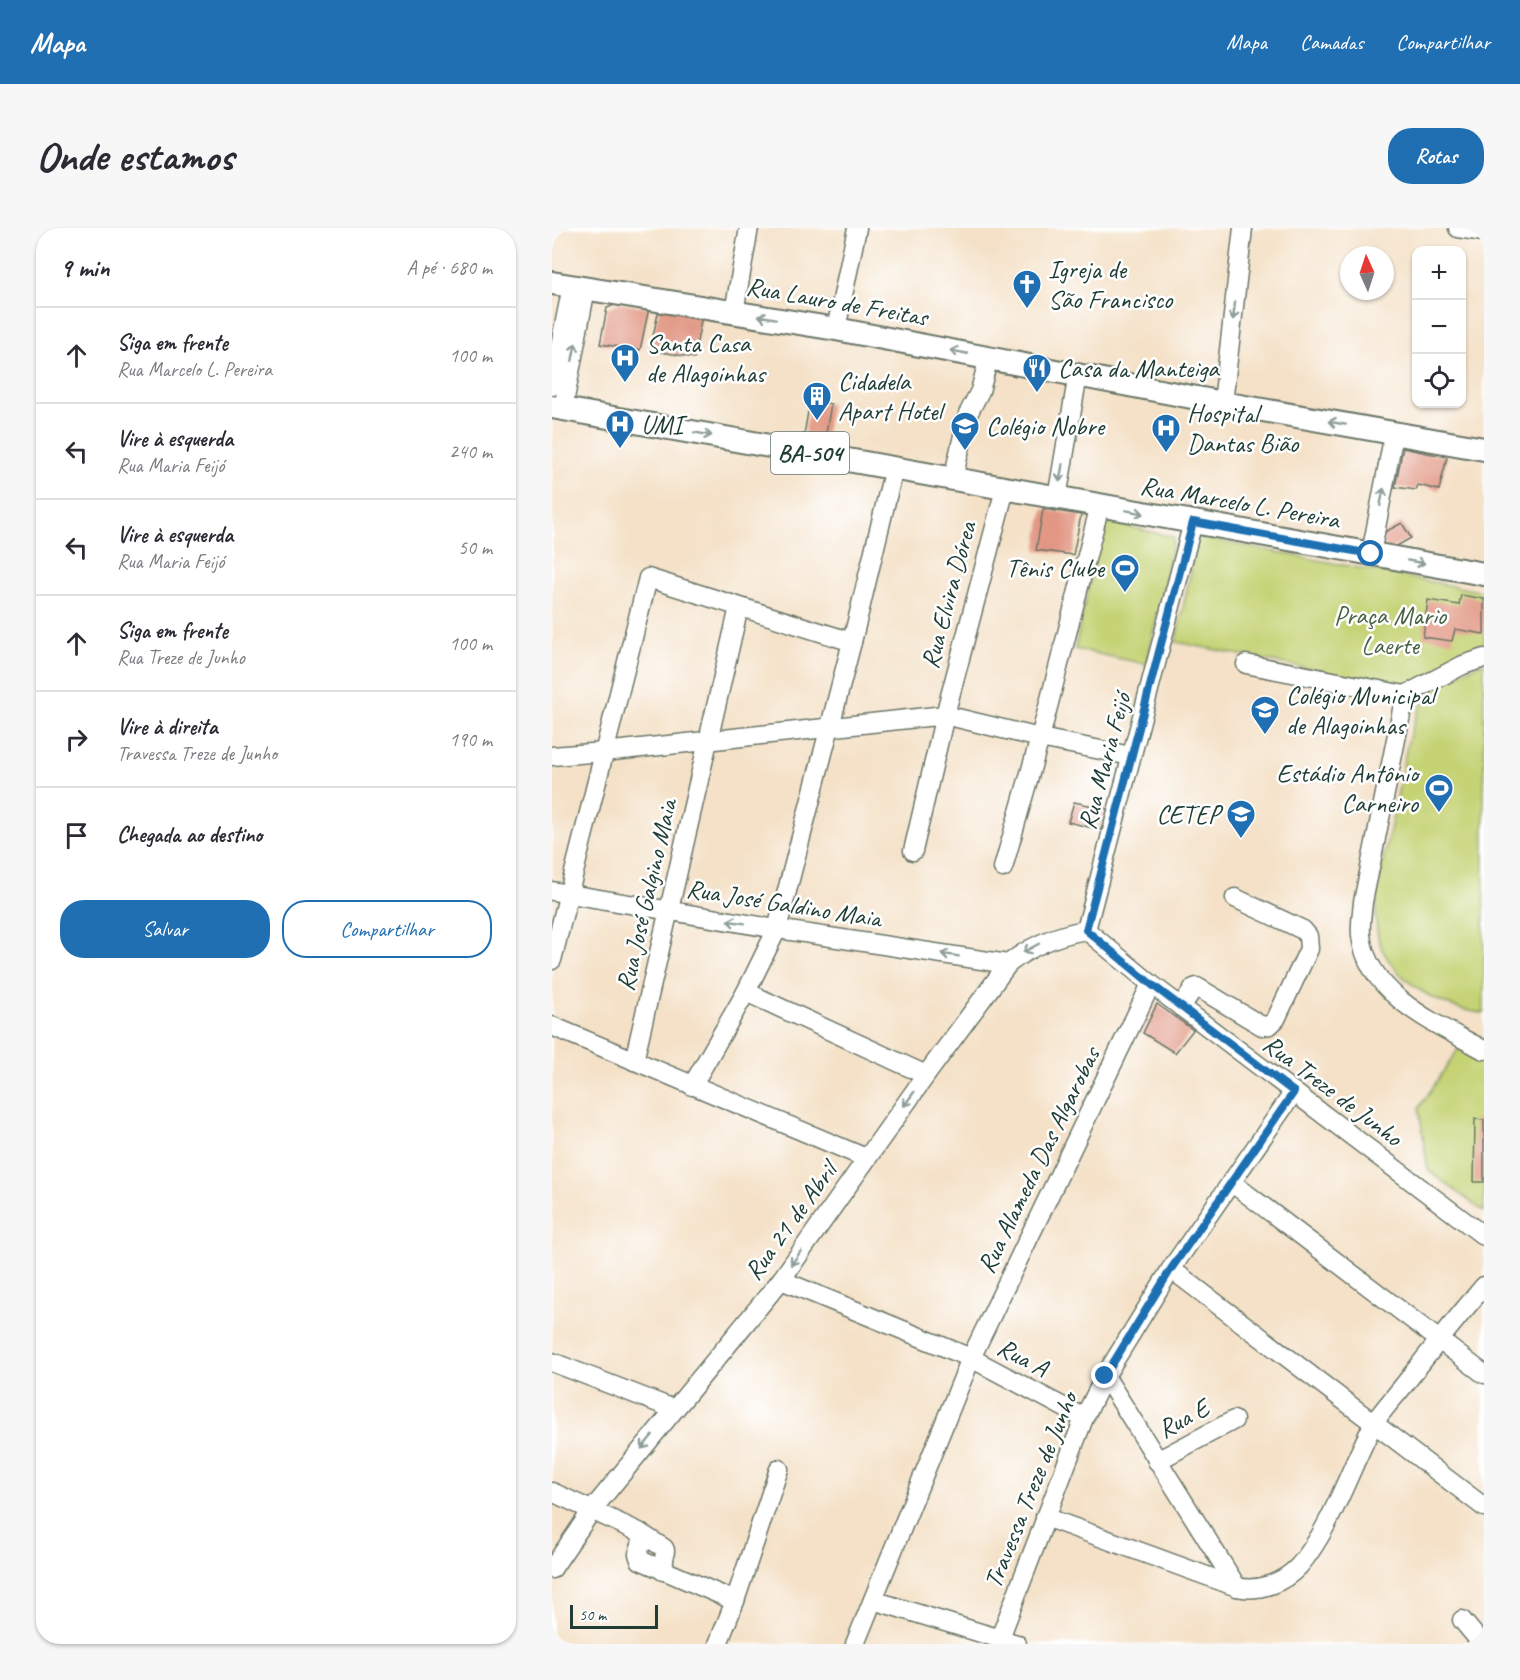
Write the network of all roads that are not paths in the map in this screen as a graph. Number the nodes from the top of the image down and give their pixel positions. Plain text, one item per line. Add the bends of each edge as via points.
1 (748, 228) edge
2 (857, 228) edge
3 (1238, 228) edge
4 (1243, 228) edge
5 (1458, 228) edge
6 (1484, 232) edge
7 (1241, 252) junction
8 (570, 286) edge
9 (735, 312) junction
10 (836, 329) junction
11 (988, 357) junction
12 (1078, 374) junction
13 (552, 386) edge
14 (1223, 403) junction
15 (557, 408) edge
16 (1394, 433) junction
17 (1484, 449) edge
18 (894, 468) junction
19 (953, 479) junction
20 (1005, 489) junction
21 (1057, 498) junction
22 (1100, 505) junction
23 (1193, 522) junction
24 (1371, 554) junction
25 (1484, 574) edge
26 (739, 607) junction
27 (852, 642) junction
28 (1484, 658) edge
29 (1246, 664) dead end
30 (1405, 695) junction
31 (945, 715) junction
32 (831, 726) junction
33 (1040, 738) junction
34 (707, 740) junction
35 (604, 752) junction
36 (552, 756) edge
37 (1131, 756) junction
38 (913, 851) dead end
39 (1003, 868) dead end
40 (560, 893) edge
41 (1235, 898) dead end
42 (668, 911) junction
43 (777, 929) junction
44 (1086, 930) junction
45 (552, 960) edge
46 (1008, 964) junction
47 (1151, 984) junction
48 (746, 992) junction
49 (1181, 1006) junction
50 (552, 1026) edge
51 (1484, 1050) edge
52 (634, 1061) junction
53 (926, 1075) junction
54 (692, 1086) junction
55 (1294, 1092) junction
56 (866, 1158) junction
57 (1231, 1182) junction
58 (1484, 1236) edge
59 (1171, 1269) junction
60 (781, 1280) junction
61 (1484, 1286) edge
62 (1439, 1340) junction
63 (971, 1358) junction
64 (552, 1362) edge
65 (1484, 1374) edge
66 (1105, 1376) junction
67 (674, 1409) junction
68 (1084, 1418) junction
69 (1234, 1420) dead end
70 (1375, 1422) junction
71 (1157, 1461) junction
72 (779, 1469) dead end
73 (552, 1492) edge
74 (1484, 1507) edge
75 (592, 1510) junction
76 (1045, 1516) junction
77 (552, 1569) edge
78 (1237, 1587) junction
79 (873, 1600) junction
80 (735, 1601) junction
81 (1462, 1620) dead end
82 (1000, 1638) junction
83 (718, 1644) edge
84 (855, 1644) edge
85 (1017, 1644) edge
86 (1482, 1644) edge

1 - 9 street
2 - 10 street
3 - 7 street
4 - 7 street
5 - 6 street
7 -> 14 street
8 - 9 main road, Rua Lauro de Freitas
8 - 13 street
15 -> 8 street
10 -> 9 main road, Rua Lauro de Freitas
11 -> 10 main road, Rua Lauro de Freitas
11 - 12 main road, Rua Lauro de Freitas
11 - 19 street via 980,391 968,414
12 - 14 main road, Rua Lauro de Freitas
12 -> 21 street
16 -> 14 main road, Rua Lauro de Freitas
15 -> 18 main road, BA-504
16 - 17 main road, Rua Lauro de Freitas
24 -> 16 street
18 - 19 main road, BA-504
18 - 27 street
19 - 20 main road, BA-504
20 - 21 main road, BA-504
20 - 31 street, Rua Elvira Dórea
21 - 22 main road, Rua Marcelo L. Pereira / BA-504
22 -> 23 main road, Rua Marcelo L. Pereira / BA-504
22 - 33 street
23 - 24 main road, Rua Marcelo L. Pereira / BA-504
23 - 37 street, Rua Maria Feijó
24 -> 25 main road, Rua Marcelo L. Pereira / BA-504
26 - 27 street
26 - 34 street, Rua José Galgino Maia
26 - 35 street via 648,578
27 - 32 street
28 - 30 street
29 - 30 street
30 - 51 street via 1363,902 1361,935 1375,972 1389,991 1417,1014
31 - 32 street
31 - 33 street
31 - 38 street, Rua Elvira Dórea
32 - 34 street
32 - 43 street
33 - 37 street
33 - 39 street
34 - 35 street
34 - 42 street, Rua José Galgino Maia
35 - 36 street
35 - 40 street
37 - 44 street, Rua Maria Feijó
40 - 42 street, Rua José Galdino Maia
40 - 45 street
41 - 49 street via 1303,930 1308,936 1308,949 1276,1019 1262,1026 1197,987
43 -> 42 street, Rua José Galdino Maia
42 - 52 street, Rua José Galgino Maia
46 -> 43 street, Rua José Galdino Maia
43 - 48 street
44 -> 46 street, Rua 21 de Abril via 1042,942
44 - 47 street
46 - 53 street, Rua 21 de Abril
47 - 49 street, Rua Treze de Junho
47 - 63 street, Rua Alameda Das Algarobas
48 - 53 street
48 - 54 street
49 - 55 street, Rua Treze de Junho
50 - 52 street
52 - 54 street
53 -> 56 street, Rua 21 de Abril
54 - 56 street
55 - 57 street, Travessa Treze de Junho
55 - 58 street, Rua Treze de Junho
56 -> 60 street, Rua 21 de Abril
57 - 59 street, Travessa Treze de Junho
57 - 62 street
59 - 66 street, Travessa Treze de Junho
59 - 70 street
60 - 63 street, Rua A
60 - 67 street, Rua 21 de Abril
61 - 62 street
62 - 65 street
62 - 70 street
63 - 68 street, Rua A
63 - 79 street, Rua Alameda Das Algarobas
64 - 67 street
66 - 68 street, Travessa Treze de Junho
66 - 71 street
67 -> 75 street, Rua 21 de Abril
68 - 76 street, Travessa Treze de Junho
69 - 71 street, Rua E
70 - 74 street
70 - 78 street via 1324,1527 1298,1566 1267,1586
71 - 78 street
72 - 80 street
73 - 75 street
75 - 77 street, Rua 21 de Abril
75 - 80 street via 642,1534 640,1560
76 - 78 street
76 - 82 street, Travessa Treze de Junho
79 - 82 street
79 - 84 street, Rua Alameda Das Algarobas
80 - 83 street
81 - 86 street
82 - 85 street

